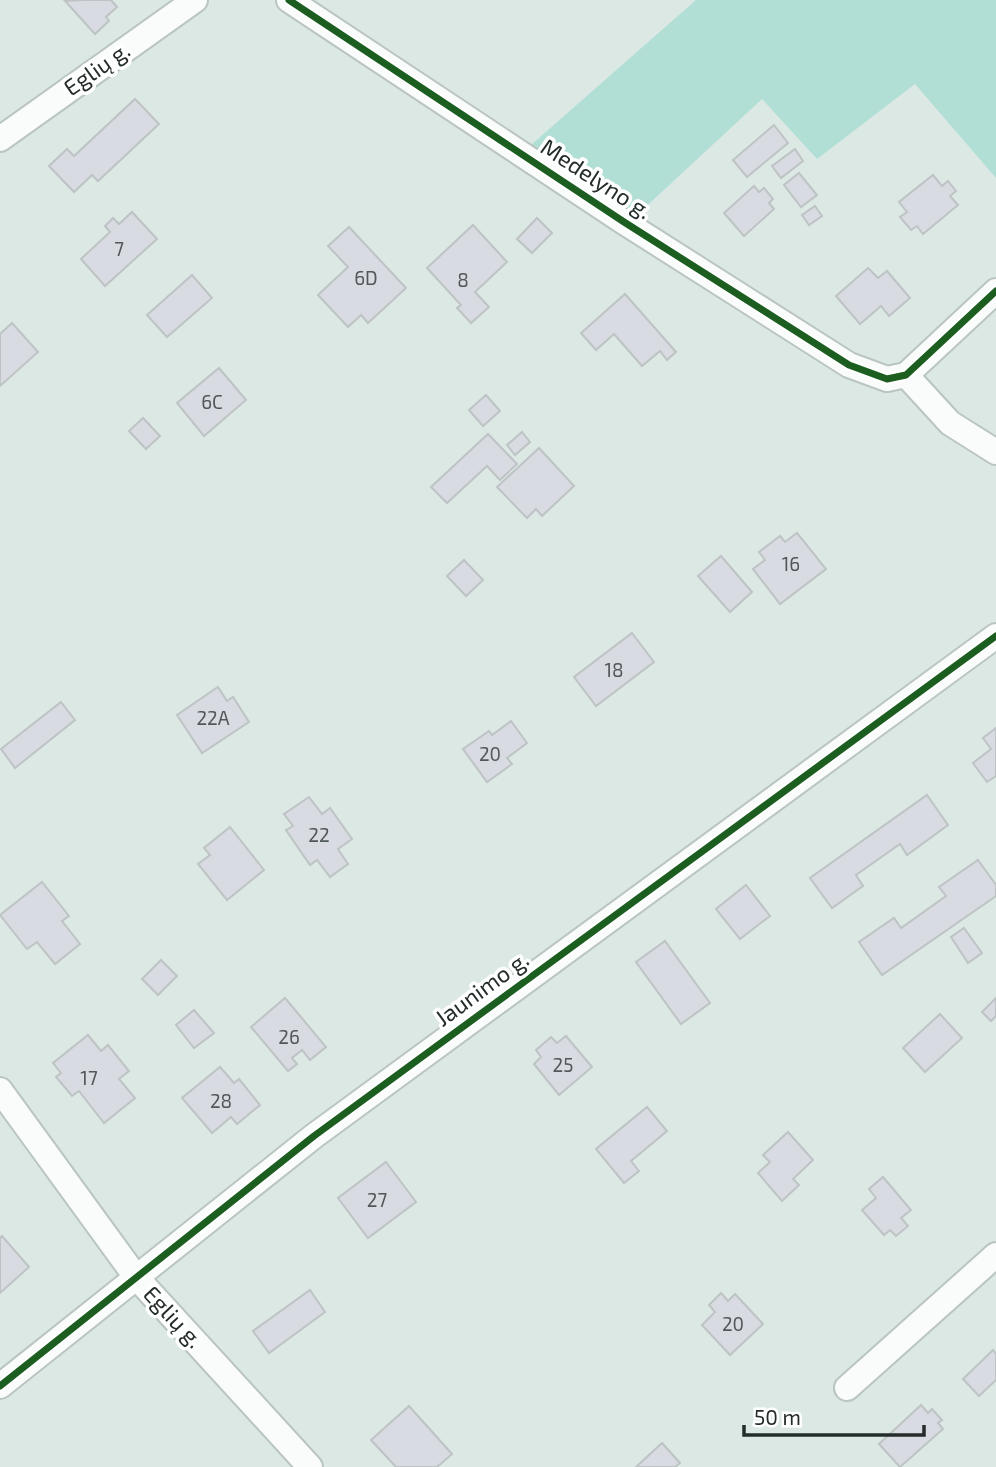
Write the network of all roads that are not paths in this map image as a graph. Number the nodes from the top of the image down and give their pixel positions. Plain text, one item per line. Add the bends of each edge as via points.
1 (195, 0) edge
2 (289, 0) edge
3 (0, 139) edge
4 (996, 291) edge
5 (896, 377) junction
6 (996, 452) edge
7 (996, 636) edge
8 (0, 1090) edge
9 (996, 1255) edge
10 (136, 1278) junction
11 (0, 1386) edge
12 (847, 1388) dead end
13 (310, 1467) edge

1 - 3 street, Eglių g.
2 - 5 street, Medelyno g. via 816,345 849,365
4 - 5 street
5 - 6 street via 950,423
7 - 10 street, Jaunimo g. via 314,1136
8 - 10 street, Eglių g.
9 - 12 street
10 - 11 street, Jaunimo g.
10 - 13 street, Eglių g.

